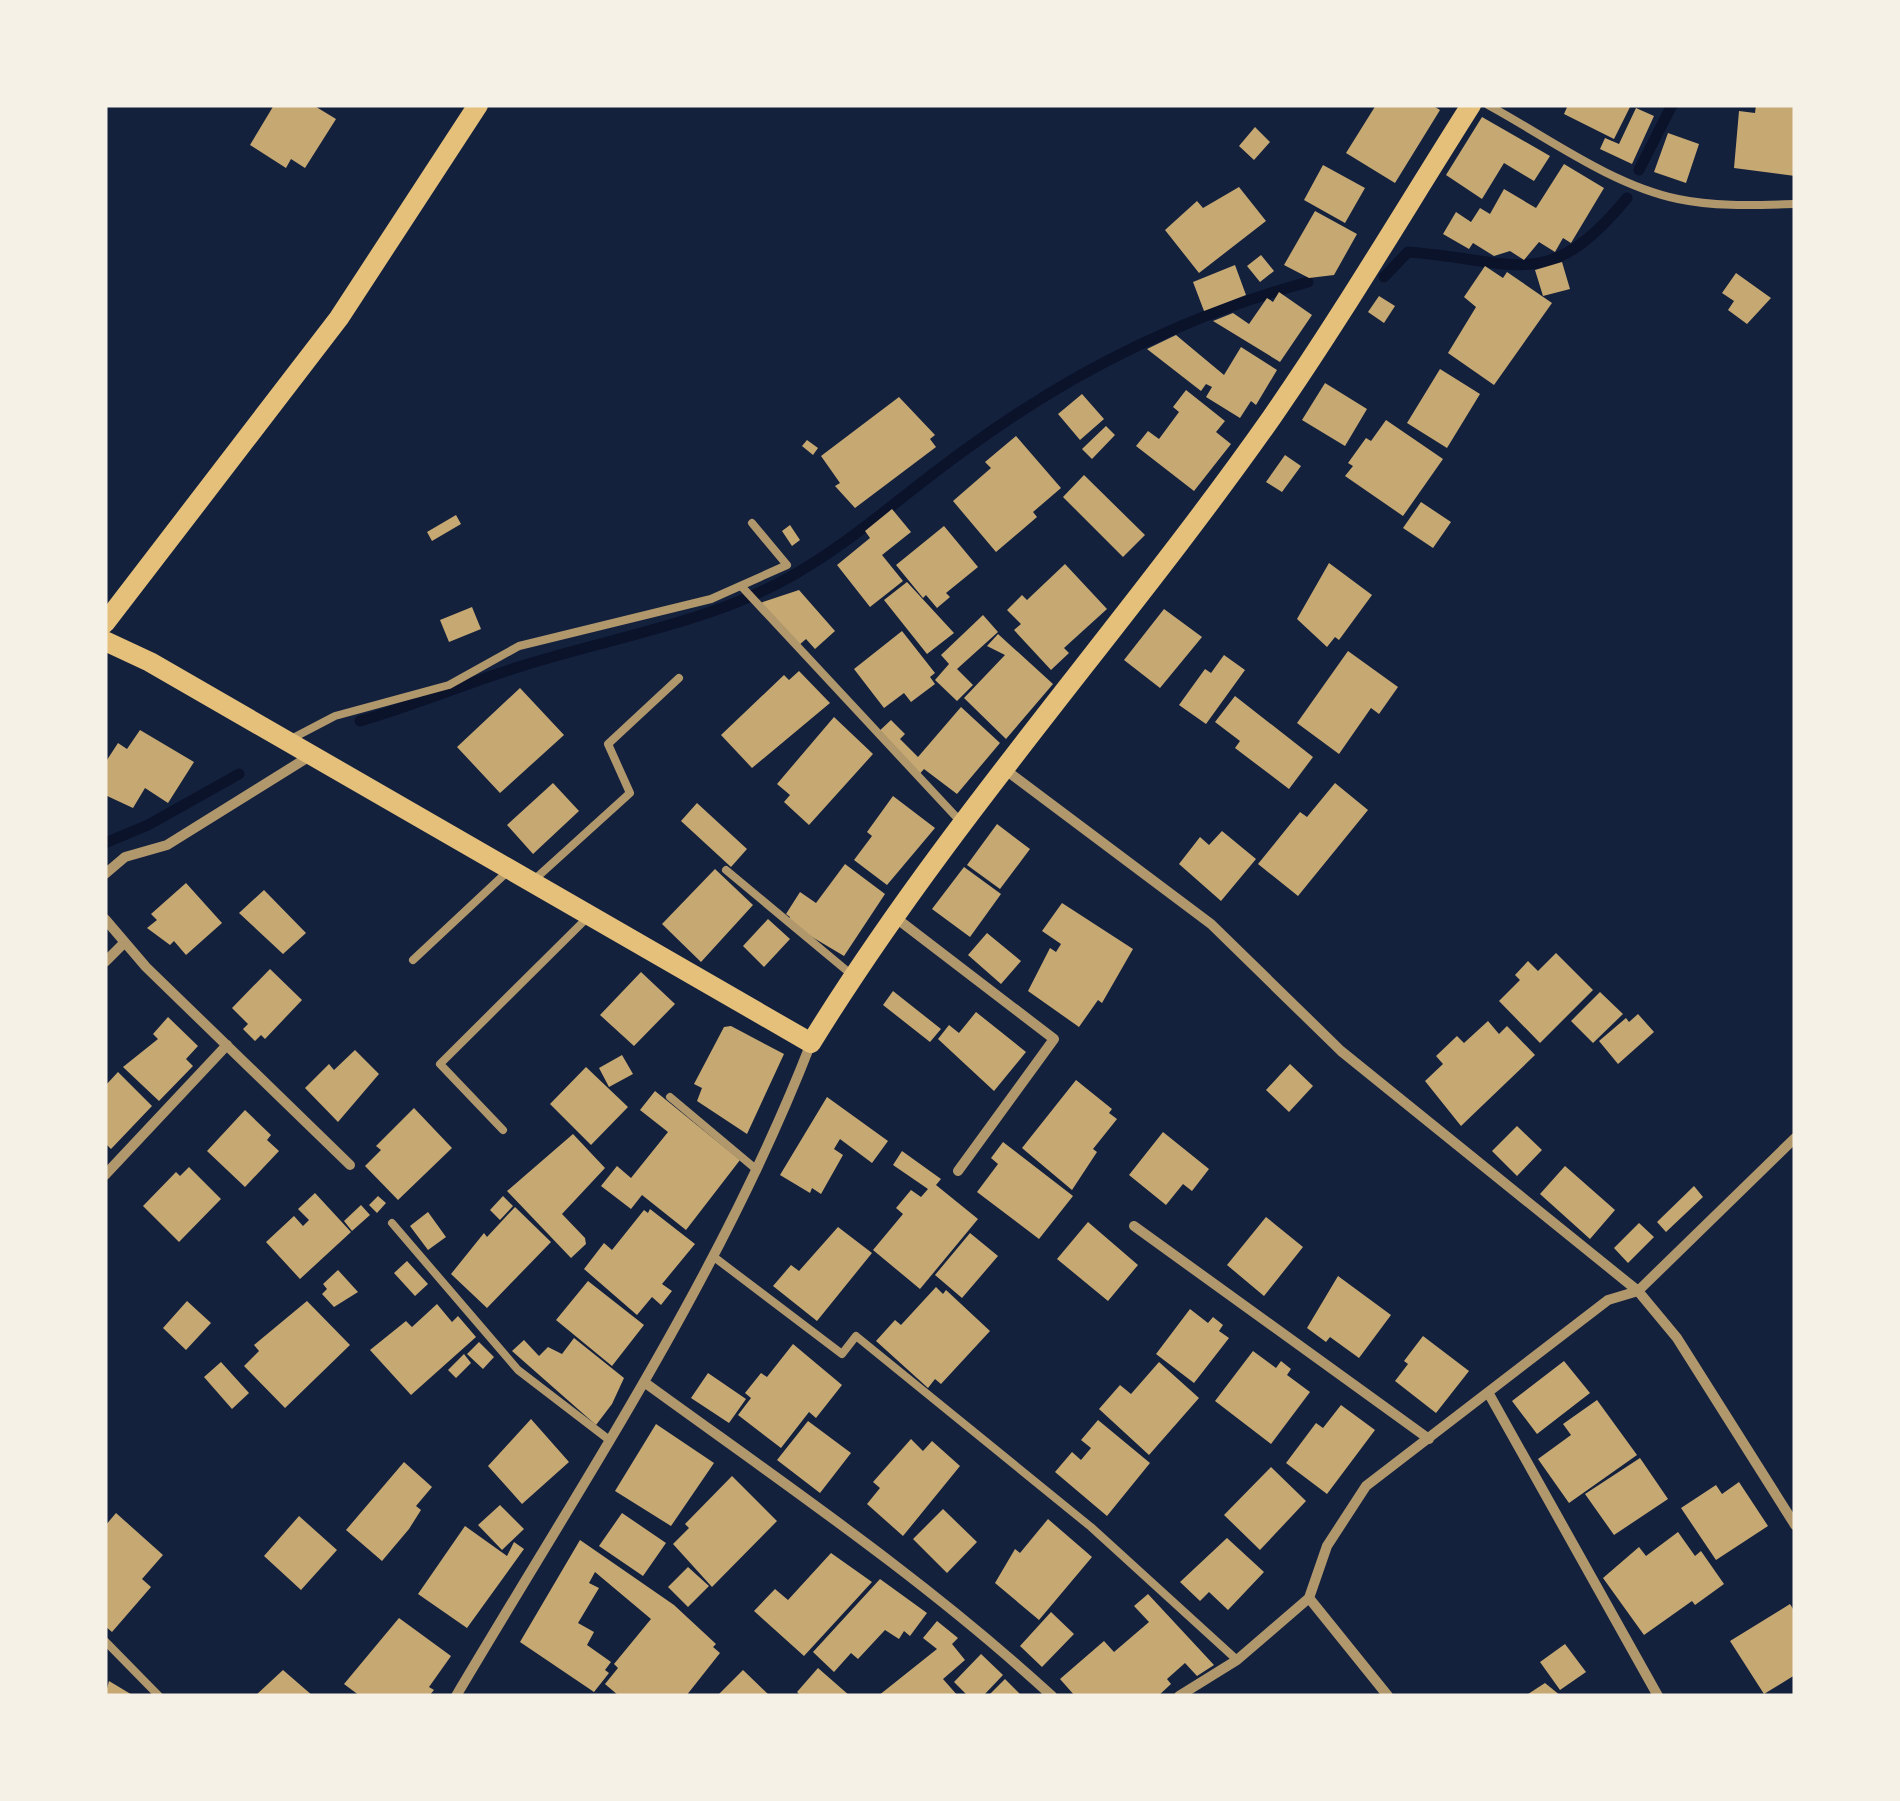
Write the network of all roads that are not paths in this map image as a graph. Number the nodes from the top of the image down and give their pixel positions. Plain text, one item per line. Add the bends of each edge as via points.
1 (478, 105) edge
2 (1471, 105) edge
3 (1488, 105) edge
4 (1795, 204) edge
5 (752, 523) dead end
6 (742, 587) junction
7 (105, 623) edge
8 (105, 641) edge
9 (679, 678) dead end
10 (287, 742) junction
11 (311, 756) junction
12 (1003, 768) junction
13 (963, 824) junction
14 (509, 870) junction
15 (726, 870) dead end
16 (105, 874) edge
17 (532, 882) junction
18 (589, 916) junction
19 (896, 918) junction
20 (105, 919) edge
21 (124, 944) junction
22 (413, 960) dead end
23 (105, 962) edge
24 (852, 976) junction
25 (811, 1043) junction
26 (228, 1046) junction
27 (670, 1097) dead end
28 (504, 1130) dead end
29 (1795, 1138) edge
30 (350, 1164) dead end
31 (757, 1170) junction
32 (958, 1171) dead end
33 (105, 1175) edge
34 (392, 1223) dead end
35 (1134, 1226) dead end
36 (714, 1257) junction
37 (1638, 1291) junction
38 (644, 1382) junction
39 (1489, 1394) junction
40 (608, 1440) junction
41 (1428, 1440) junction
42 (1795, 1525) edge
43 (1310, 1598) junction
44 (105, 1641) edge
45 (1237, 1660) junction
46 (159, 1696) edge
47 (456, 1696) edge
48 (1052, 1696) edge
49 (1178, 1696) edge
50 (1388, 1696) edge
51 (1658, 1696) edge

1 - 7 main road via 339,318
2 - 12 main road via 1272,416
3 - 4 lane via 1634,184 1677,199
5 - 6 lane via 787,565
6 - 10 lane via 519,646 449,685 334,716
6 - 13 lane
8 - 10 main road
9 - 17 lane via 608,744 630,793
10 - 11 main road
11 - 14 main road
11 - 16 street via 168,845 125,857
12 - 13 main road
12 - 37 street via 1211,924 1341,1051
13 - 19 main road
14 - 17 main road
14 - 22 lane
15 - 24 lane
17 - 18 main road
18 - 25 main road
18 - 28 lane via 440,1064
19 - 24 main road
19 - 32 street via 1054,1039
20 - 21 street
21 - 23 street
21 - 26 street
24 - 25 main road
25 - 31 street
26 - 30 street
26 - 33 street
27 - 31 lane
29 - 37 street
31 - 36 street
34 - 40 lane via 518,1370
35 - 41 street
36 - 38 street
36 - 45 lane via 842,1354 856,1336 1091,1528
37 - 39 street via 1608,1300
37 - 42 street via 1678,1338
38 - 40 street
38 - 48 street via 879,1553
39 - 41 street
39 - 51 street
40 - 47 street
41 - 43 street via 1366,1486 1326,1546
43 - 45 street
43 - 50 street
44 - 46 lane
45 - 49 street

